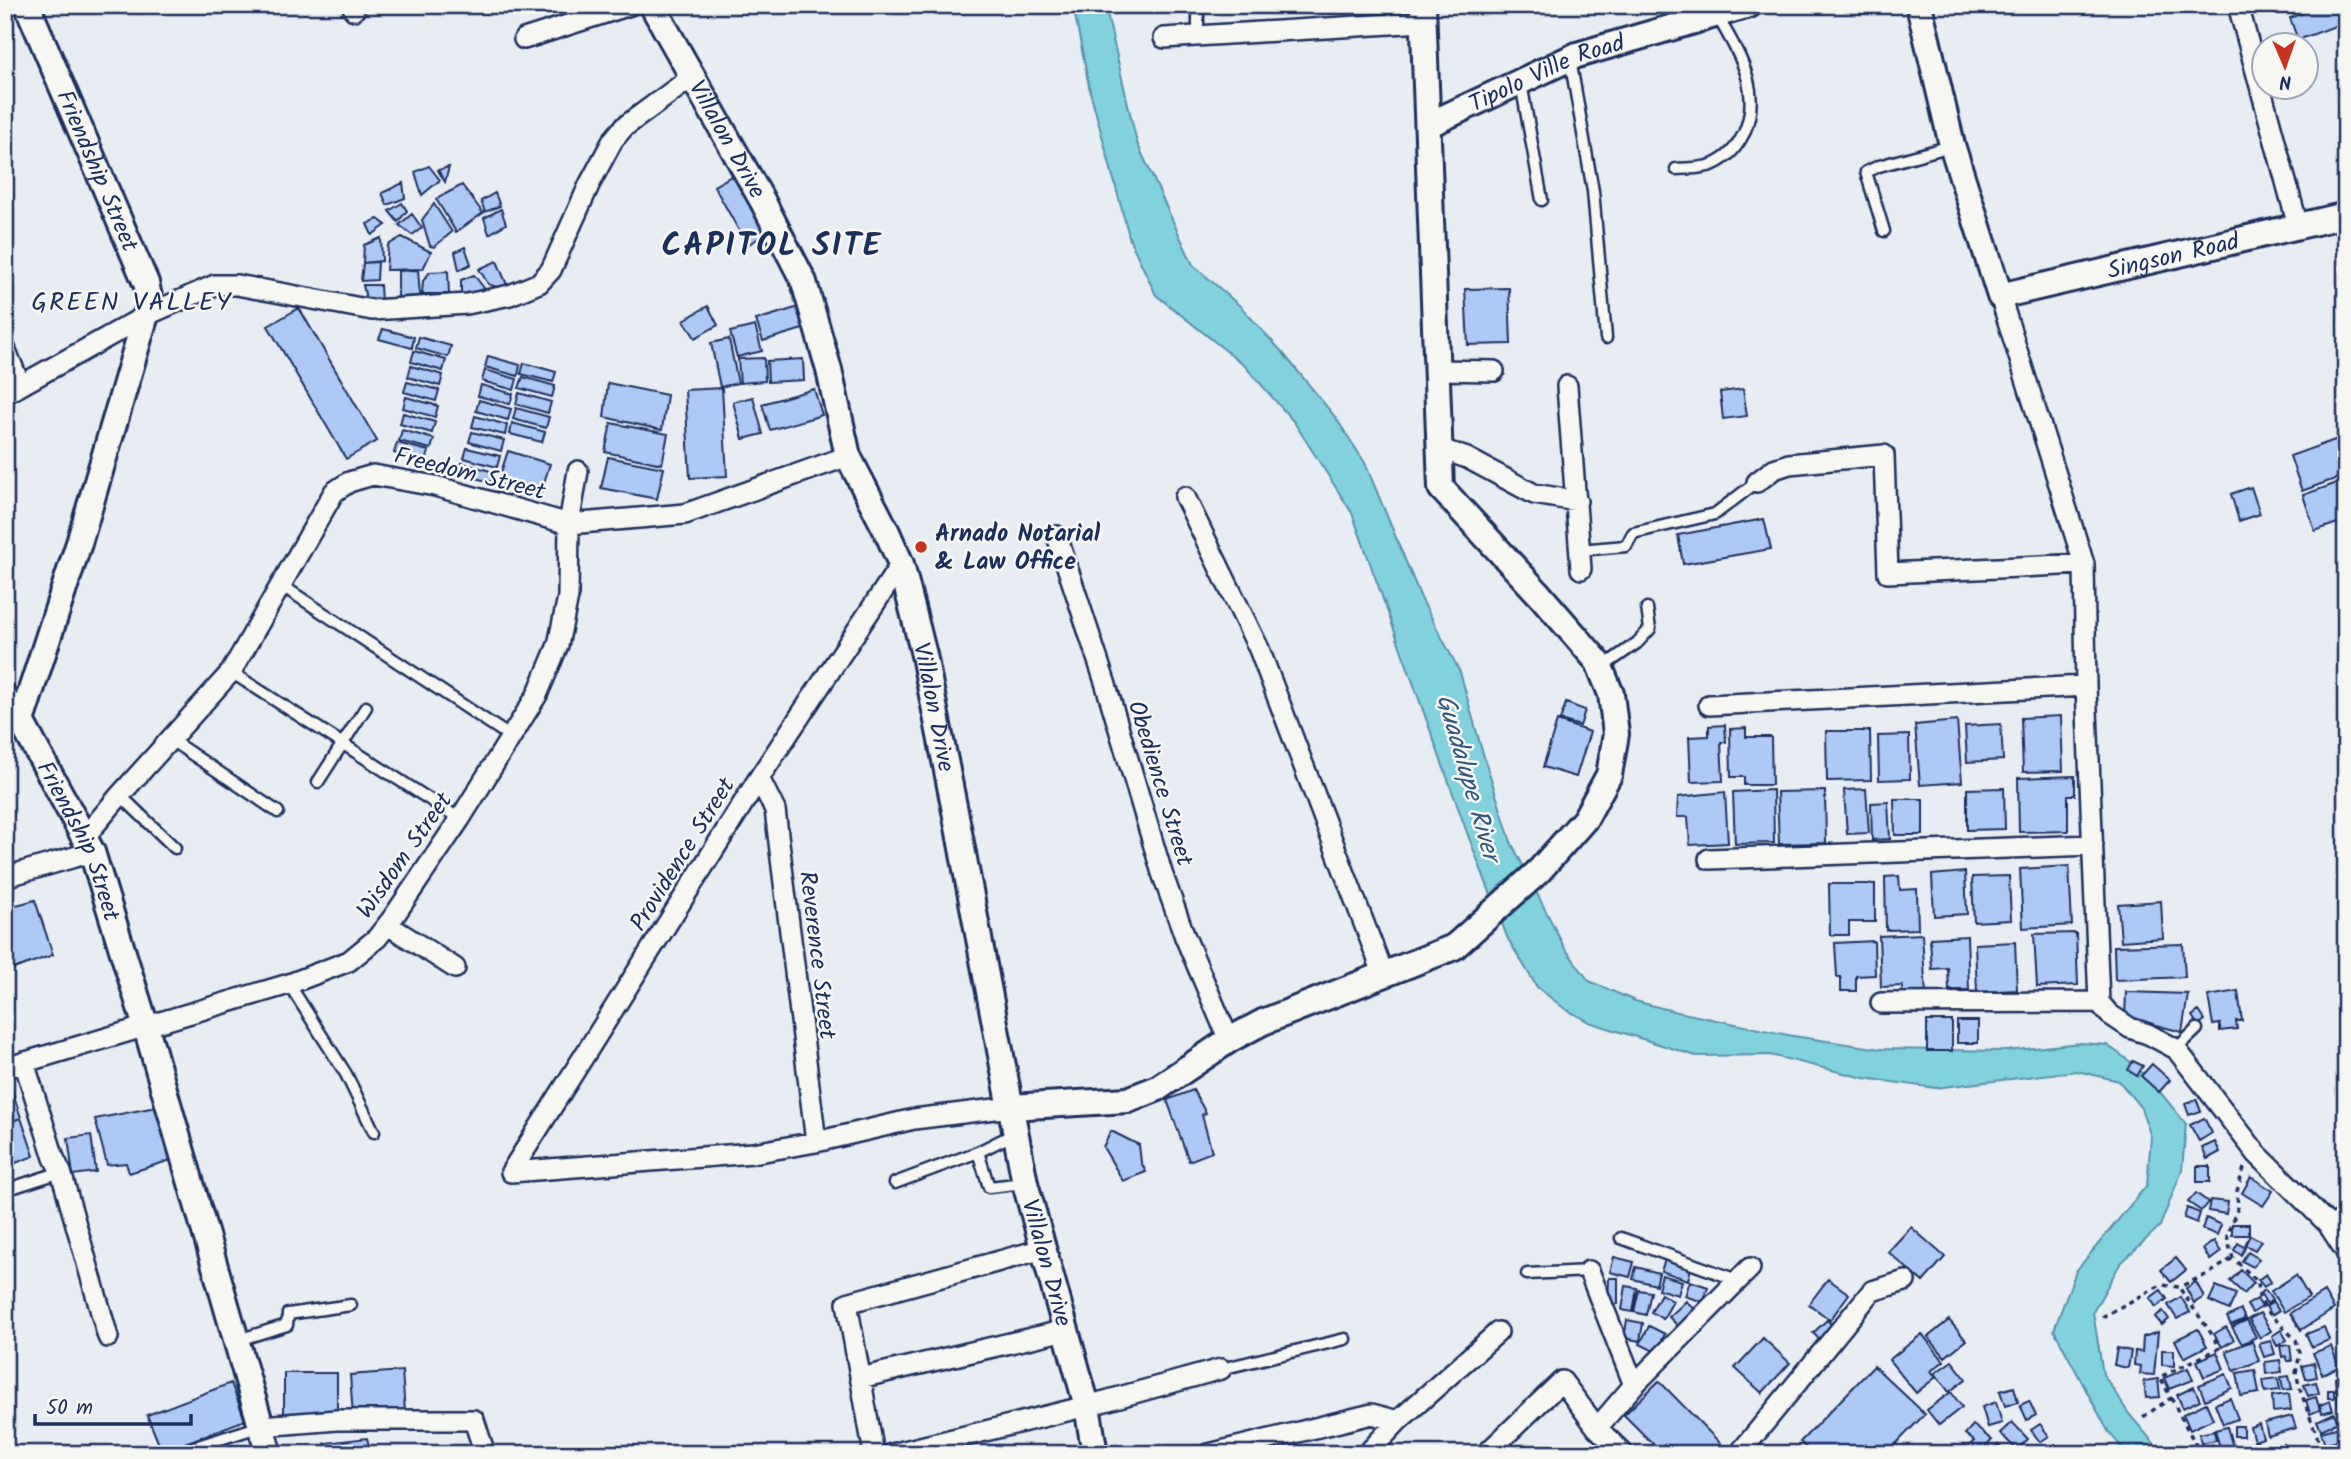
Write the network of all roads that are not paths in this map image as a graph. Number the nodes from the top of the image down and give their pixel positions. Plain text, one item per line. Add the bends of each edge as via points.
1 (27, 5) edge
2 (630, 5) edge
3 (652, 5) edge
4 (1198, 5) edge
5 (1748, 5) edge
6 (1919, 5) edge
7 (2238, 5) edge
8 (1423, 14) edge
9 (1716, 15) junction
10 (1198, 36) junction
11 (1164, 38) dead end
12 (524, 39) dead end
13 (1570, 59) junction
14 (692, 77) junction
15 (1521, 83) junction
16 (1428, 125) junction
17 (1952, 145) junction
18 (1676, 169) dead end
19 (1542, 200) dead end
20 (2346, 215) edge
21 (2298, 226) junction
22 (1884, 231) dead end
23 (2000, 296) junction
24 (147, 315) junction
25 (1606, 338) dead end
26 (5, 348) edge
27 (1436, 370) junction
28 (1494, 370) dead end
29 (1567, 386) dead end
30 (13, 389) edge
31 (1438, 448) junction
32 (848, 456) junction
33 (578, 471) dead end
34 (1757, 481) joint
35 (1185, 497) dead end
36 (1577, 501) junction
37 (569, 524) junction
38 (1057, 536) dead end
39 (1580, 559) joint
40 (901, 564) junction
41 (2084, 564) junction
42 (281, 585) junction
43 (1647, 608) dead end
44 (1601, 668) junction
45 (232, 671) junction
46 (2086, 686) junction
47 (5, 695) edge
48 (1709, 705) dead end
49 (366, 707) dead end
50 (21, 722) junction
51 (511, 737) junction
52 (171, 740) junction
53 (342, 744) junction
54 (759, 778) junction
55 (318, 782) dead end
56 (120, 795) junction
57 (278, 811) dead end
58 (460, 819) junction
59 (88, 845) junction
60 (2093, 845) junction
61 (175, 848) dead end
62 (1709, 859) dead end
63 (5, 877) edge
64 (388, 925) junction
65 (455, 968) dead end
66 (1383, 973) junction
67 (289, 984) junction
68 (2099, 1002) junction
69 (1881, 1003) dead end
70 (146, 1027) junction
71 (2197, 1030) dead end
72 (1229, 1040) junction
73 (2176, 1049) junction
74 (15, 1065) edge
75 (1011, 1107) junction
76 (374, 1132) dead end
77 (1015, 1134) junction
78 (816, 1142) junction
79 (978, 1152) junction
80 (61, 1172) junction
81 (895, 1183) dead end
82 (1026, 1183) junction
83 (5, 1190) edge
84 (2346, 1211) edge
85 (2328, 1224) junction
86 (1621, 1238) dead end
87 (1043, 1249) junction
88 (2346, 1252) edge
89 (1590, 1271) joint
90 (1527, 1274) dead end
91 (1744, 1274) joint
92 (1905, 1281) dead end
93 (351, 1306) dead end
94 (1066, 1330) junction
95 (1498, 1332) dead end
96 (108, 1338) dead end
97 (1345, 1339) dead end
98 (237, 1341) junction
99 (1220, 1368) joint
100 (860, 1378) junction
101 (1634, 1385) junction
102 (1087, 1406) junction
103 (1398, 1421) junction
104 (262, 1426) junction
105 (1597, 1428) junction
106 (173, 1454) edge
107 (270, 1454) edge
108 (485, 1454) edge
109 (874, 1454) edge
110 (892, 1454) edge
111 (1095, 1454) edge
112 (1209, 1454) edge
113 (1367, 1454) edge
114 (1486, 1454) edge
115 (1624, 1454) edge
116 (1739, 1454) edge

1 - 24 street, Friendship Street via 146,283
2 - 12 street
3 - 14 street, Villalon Drive
4 - 10 lane
5 - 9 street, Tipolo Ville Road
6 - 17 street
7 - 21 street
8 - 10 street
8 - 16 street
9 - 13 street, Tipolo Ville Road
9 - 18 lane via 1743,62 1752,104 1750,118 1737,148 1713,165
10 - 11 street
13 - 15 street, Tipolo Ville Road
13 - 25 lane via 1593,191
14 - 24 street via 613,140 551,270 539,283 467,304 372,310 215,285
14 - 32 street, Villalon Drive via 804,282
15 - 16 street, Tipolo Ville Road
15 - 19 lane
16 - 27 street
17 - 22 lane via 1867,172
17 - 23 street
20 - 21 street, Singson Road
21 - 23 street, Singson Road
23 - 41 street
24 - 30 street
24 - 50 street, Friendship Street
26 - 30 street
27 - 28 street
27 - 31 street
29 - 36 street
31 - 36 street via 1467,458 1534,495
31 - 44 street via 1441,488 1588,648
32 - 37 street, Freedom Street via 685,514
32 - 40 street, Villalon Drive
33 - 37 street, Wisdom Street
34 - 39 lane via 1714,514 1633,533 1626,546
34 - 41 street via 1789,464 1884,455 1888,573
35 - 66 street via 1259,649
36 - 39 street
37 - 42 street, Freedom Street via 435,486 373,475 334,492
37 - 51 street, Wisdom Street via 568,597 558,645 537,695
38 - 72 street, Obedience Street via 1162,873
40 - 54 street, Providence Street
40 - 75 street, Villalon Drive via 924,655
41 - 46 street
42 - 45 street, Freedom Street
42 - 51 lane
43 - 44 lane via 1650,629
44 - 66 street via 1611,694 1616,734 1609,775 1585,819 1539,871 1454,947
45 - 52 street, Freedom Street
45 - 53 lane
46 - 48 street
46 - 60 street
47 - 50 street
49 - 53 lane
50 - 59 street, Friendship Street
51 - 58 street, Wisdom Street
52 - 56 street, Freedom Street
52 - 57 lane
53 - 55 lane
53 - 58 lane
54 - 78 street, Reverence Street via 775,810
54 - 78 street, Providence Street via 511,1172 752,1153
56 - 59 street, Freedom Street
56 - 61 lane
58 - 64 street, Wisdom Street
59 - 63 street
59 - 70 street, Friendship Street
60 - 62 street
60 - 68 street
64 - 65 street
64 - 67 street, Wisdom Street via 349,961
66 - 72 street
67 - 70 street, Wisdom Street
67 - 76 lane via 346,1074
68 - 69 street
68 - 73 street via 2130,1028
70 - 74 street, Wisdom Street
70 - 98 street, Friendship Street
71 - 73 lane
72 - 75 street via 1158,1087 1128,1100
73 - 85 street via 2257,1154
74 - 80 street
75 - 77 street, Villalon Drive
75 - 78 street via 914,1119
77 - 79 lane
77 - 82 street, Villalon Drive
79 - 81 lane
79 - 82 lane via 989,1186
80 - 83 lane
80 - 96 street
82 - 87 street, Villalon Drive
84 - 85 lane
85 - 88 street
86 - 91 lane
87 - 94 street, Villalon Drive
87 - 100 street via 847,1303
89 - 90 lane
89 - 101 street
91 - 101 street
92 - 116 street via 1872,1291
93 - 98 lane via 289,1314 287,1325
94 - 100 street
94 - 102 street, Villalon Drive
95 - 103 street
97 - 99 lane
98 - 104 street, Friendship Street
99 - 102 street
100 - 109 street
101 - 105 street
102 - 110 street
102 - 111 street, Villalon Drive
103 - 112 street via 1372,1414
103 - 113 street
104 - 106 lane
104 - 107 street, Friendship Street
104 - 108 street via 337,1420 474,1420
105 - 114 street via 1562,1381
105 - 115 street

